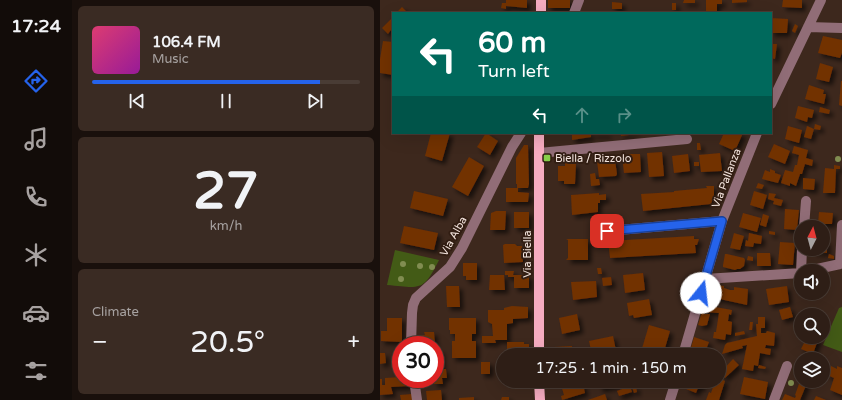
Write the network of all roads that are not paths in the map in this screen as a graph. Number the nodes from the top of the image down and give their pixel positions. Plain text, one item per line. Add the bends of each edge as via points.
1 (541, 0) edge
2 (579, 0) edge
3 (821, 0) edge
4 (541, 12) edge
5 (574, 12) edge
6 (808, 27) junction
7 (842, 28) edge
8 (772, 102) edge
9 (520, 134) edge
10 (539, 134) edge
11 (757, 134) edge
12 (687, 139) dead end
13 (539, 153) junction
14 (806, 201) dead end
15 (805, 220) edge
16 (722, 221) junction
17 (842, 226) edge
18 (607, 231) dead end
19 (830, 266) edge
20 (794, 273) edge
21 (705, 279) junction
22 (411, 336) edge
23 (539, 348) edge
24 (685, 348) edge
25 (787, 366) dead end
26 (415, 388) edge
27 (539, 388) edge
28 (674, 388) edge
29 (417, 400) edge
30 (540, 400) edge
31 (670, 400) edge
32 (774, 400) edge

1 - 4 main road
2 - 5 street
3 - 6 street
6 - 7 street
6 - 8 street
9 - 22 street, Via Alba via 450,267 416,298 412,313
10 - 13 main road, Via Biella
11 - 16 street, Via Pallanza
12 - 13 street
13 - 23 main road, Via Biella
14 - 15 street
16 - 18 street
16 - 21 street, Via Pallanza
17 - 19 street via 840,264
20 - 21 street
21 - 24 street, Via Pallanza
25 - 32 street
26 - 29 street
27 - 30 main road
28 - 31 street

